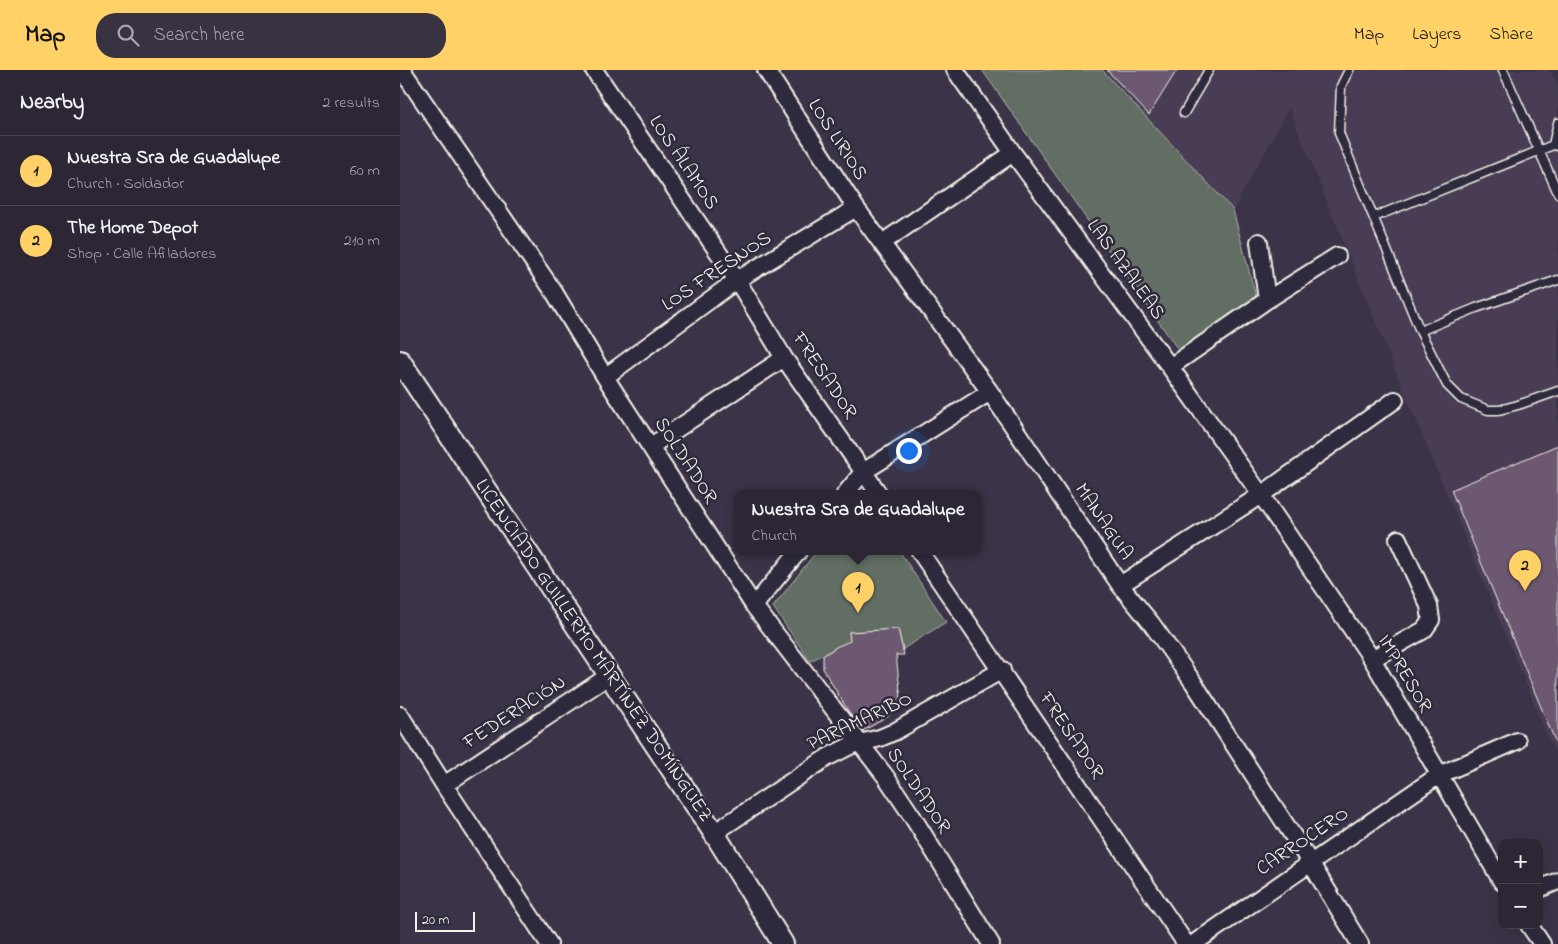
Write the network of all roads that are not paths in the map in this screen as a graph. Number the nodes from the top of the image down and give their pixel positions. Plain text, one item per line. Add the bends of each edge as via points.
1 (402, 70) edge
2 (594, 70) edge
3 (766, 70) edge
4 (956, 70) edge
5 (1209, 70) edge
6 (1350, 70) edge
7 (1503, 70) edge
8 (1184, 112) dead end
9 (1558, 123) edge
10 (1556, 146) edge
11 (1539, 152) junction
12 (1013, 153) junction
13 (1558, 193) edge
14 (856, 208) junction
15 (1374, 217) junction
16 (1259, 242) dead end
17 (882, 243) junction
18 (1337, 256) dead end
19 (737, 280) junction
20 (1558, 280) edge
21 (1267, 300) junction
22 (1420, 332) junction
23 (784, 358) junction
24 (1170, 367) junction
25 (404, 374) edge
26 (605, 377) junction
27 (1558, 391) edge
28 (990, 392) junction
29 (1395, 400) dead end
30 (650, 446) junction
31 (863, 472) junction
32 (848, 490) edge
33 (877, 490) edge
34 (1261, 495) junction
35 (1398, 539) dead end
36 (796, 555) edge
37 (922, 555) edge
38 (1120, 585) junction
39 (754, 606) junction
40 (1372, 659) junction
41 (1002, 670) junction
42 (610, 676) junction
43 (400, 715) edge
44 (1517, 741) dead end
45 (859, 743) junction
46 (1439, 775) junction
47 (444, 785) junction
48 (714, 833) junction
49 (1310, 862) junction
50 (1498, 875) edge
51 (1558, 881) edge
52 (1543, 887) edge
53 (1532, 929) edge
54 (549, 944) edge
55 (782, 944) edge
56 (991, 944) edge
57 (1186, 944) edge
58 (1192, 944) edge
59 (1360, 944) edge
60 (1542, 944) edge

1 - 26 street, SOLDADOR via 554,292
2 - 19 street, LOS ÁLAMOS
3 - 14 street, LOS LIRIOS
4 - 12 street, LAS AZALEAS
5 - 8 lane
6 - 15 lane via 1341,86 1339,133
7 - 11 lane
9 - 10 lane
10 - 11 lane
11 - 13 lane
11 - 15 lane
12 - 17 street
12 - 24 street, LAS AZALEAS
14 - 17 street, MANAGUA
14 - 19 street, LOS FRESNOS
15 - 22 lane
16 - 21 street
17 - 28 street, MANAGUA
18 - 21 street
19 - 23 street, FRESADOR
19 - 26 street, LOS FRESNOS
20 - 22 lane via 1476,308
21 - 24 street
22 - 27 lane via 1447,385 1461,399 1477,406 1499,410
23 - 30 street
23 - 31 street, FRESADOR
24 - 34 street, LAS AZALEAS
25 - 42 street, LICENCIADO GUILLERMO MARTÍNEZ DOMÍNGUEZ
26 - 30 street, SOLDADOR
28 - 31 street
28 - 38 street, MANAGUA
29 - 34 street
30 - 39 street, SOLDADOR
31 - 32 street
31 - 33 street, FRESADOR
34 - 38 street
34 - 40 street, IMPRESOR
35 - 40 street via 1429,606 1431,620 1424,630
36 - 39 street
37 - 41 street, FRESADOR
38 - 49 street, MANAGUA via 1197,688
39 - 45 street, SOLDADOR
40 - 46 street, IMPRESOR
41 - 45 street, PARAMARIBO via 894,732
41 - 57 street, FRESADOR
42 - 47 street, FEDERACIÓN
42 - 48 street, LICENCIADO GUILLERMO MARTÍNEZ DOMÍNGUEZ
43 - 47 street
44 - 46 street, CARROCERO
45 - 48 street, PARAMARIBO via 828,757
45 - 56 street, SOLDADOR via 912,816
46 - 49 street, CARROCERO
46 - 50 street, IMPRESOR
47 - 54 street
48 - 55 street, LICENCIADO GUILLERMO MARTÍNEZ DOMÍNGUEZ
49 - 58 street, CARROCERO
49 - 59 street, MANAGUA
51 - 52 street
53 - 60 street

